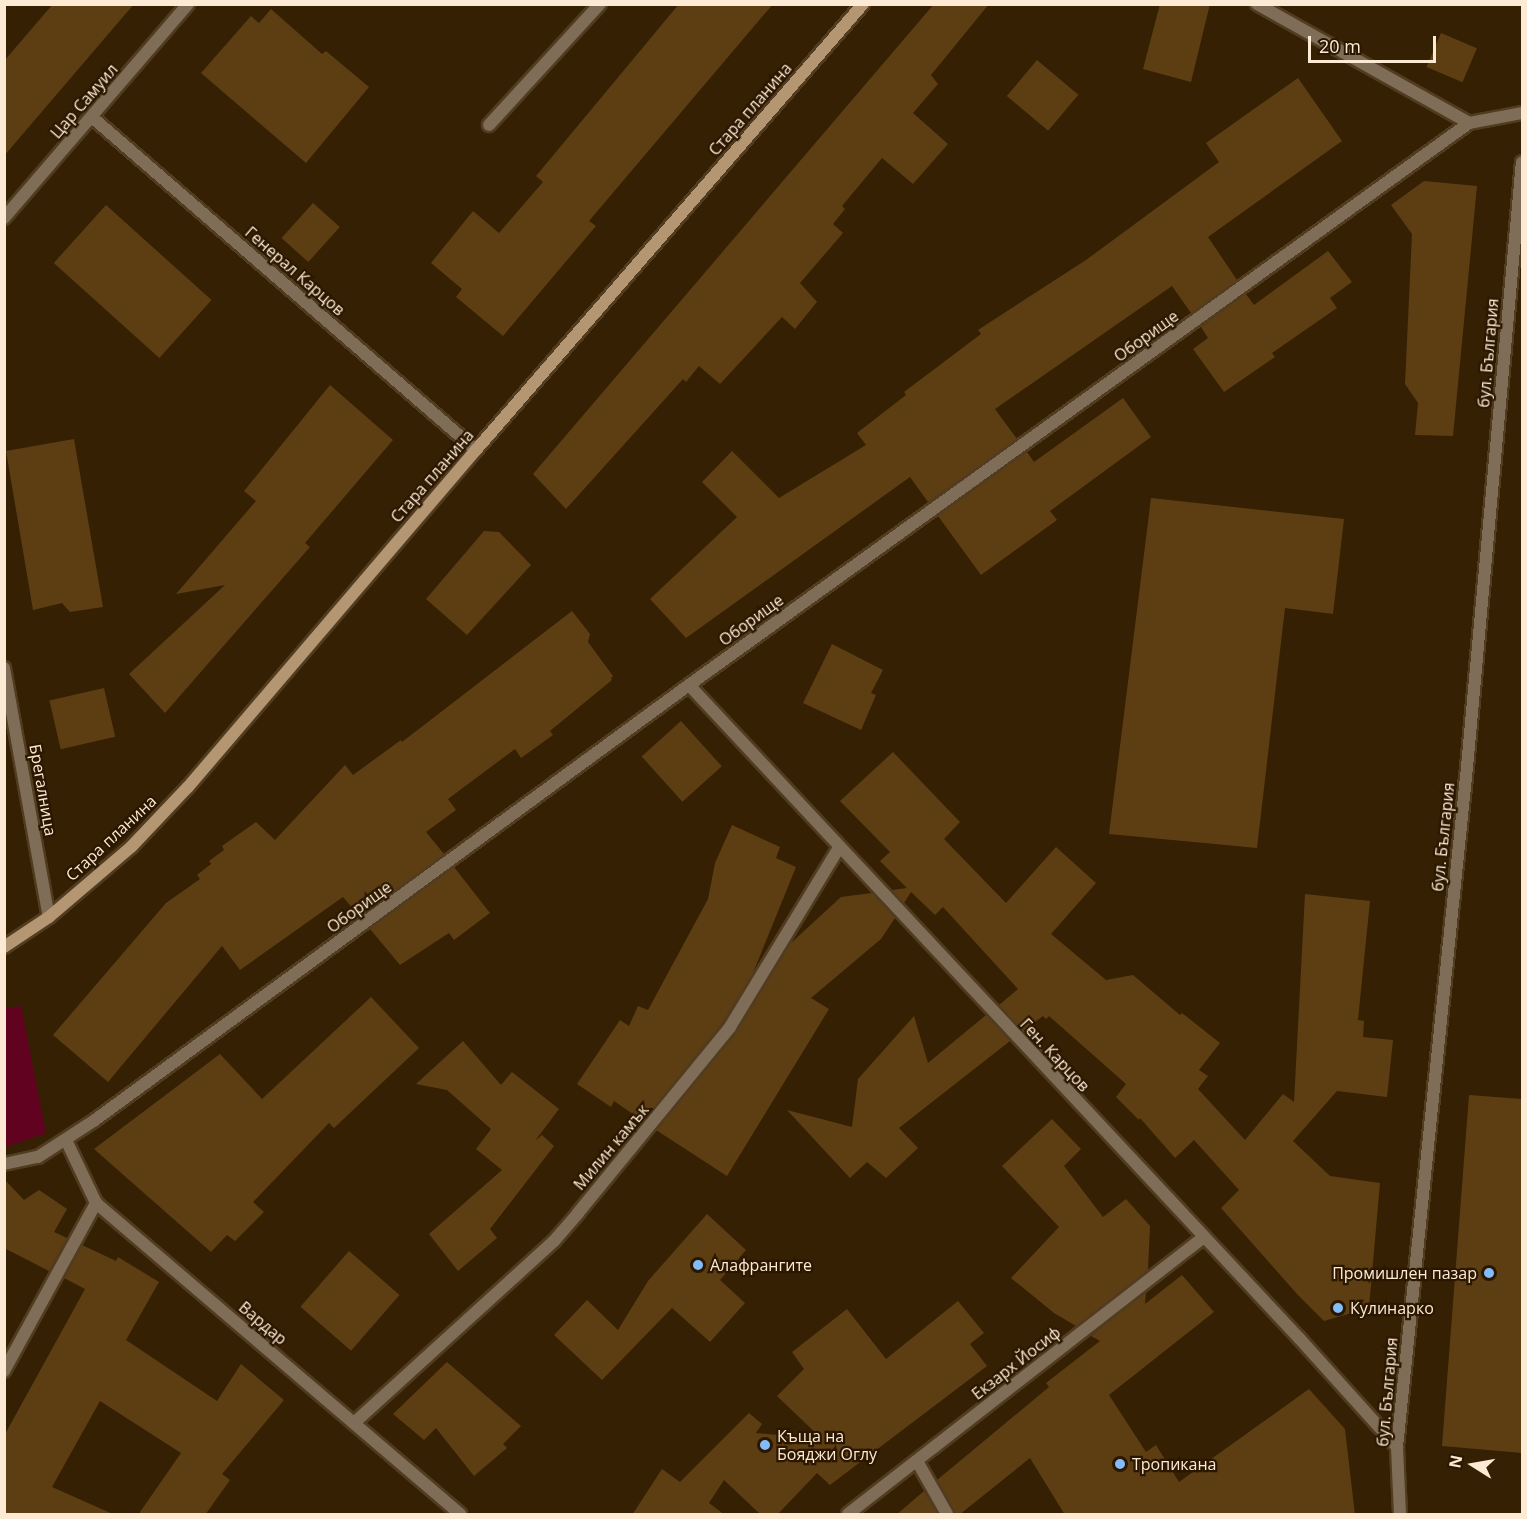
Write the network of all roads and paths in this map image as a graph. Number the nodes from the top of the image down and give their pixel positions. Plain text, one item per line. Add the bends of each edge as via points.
1 (188, 4) edge
2 (600, 4) edge
3 (863, 4) edge
4 (1257, 4) edge
5 (1522, 113) edge
6 (93, 118) junction
7 (1468, 123) junction
8 (489, 125) dead end
9 (1522, 162) edge
10 (4, 218) edge
11 (476, 450) junction
12 (4, 668) edge
13 (689, 685) junction
14 (839, 848) junction
15 (49, 917) junction
16 (4, 947) edge
17 (66, 1140) junction
18 (4, 1164) edge
19 (96, 1203) junction
20 (1204, 1237) junction
21 (4, 1371) edge
22 (354, 1423) junction
23 (1397, 1447) junction
24 (917, 1461) junction
25 (460, 1515) edge
26 (848, 1515) edge
27 (947, 1515) edge
28 (1400, 1515) edge

1 - 6 street, Цар Самуил
2 - 8 street
3 - 11 main road, Стара планина
4 - 7 street
5 - 7 street, Оборище
6 - 10 street, Цар Самуил
6 - 11 street, Генерал Карцов
7 - 13 street, Оборище
9 - 23 street, бул. България via 1467,767
11 - 15 main road, Стара планина via 188,787 132,846
12 - 15 street, Брегалница
13 - 14 street, Ген. Карцов
13 - 17 street, Оборище
14 - 20 street, Ген. Карцов
14 - 22 street, Милин камък via 730,1027 560,1234
15 - 16 main road, Стара планина
17 - 18 street, Оборище via 38,1157
17 - 19 street, Вардар
19 - 21 street
19 - 22 street, Вардар
20 - 23 street, Ген. Карцов
20 - 24 street, Екзарх Йосиф
22 - 25 street, Вардар
23 - 28 street, бул. България
24 - 26 street, Екзарх Йосиф
24 - 27 street

